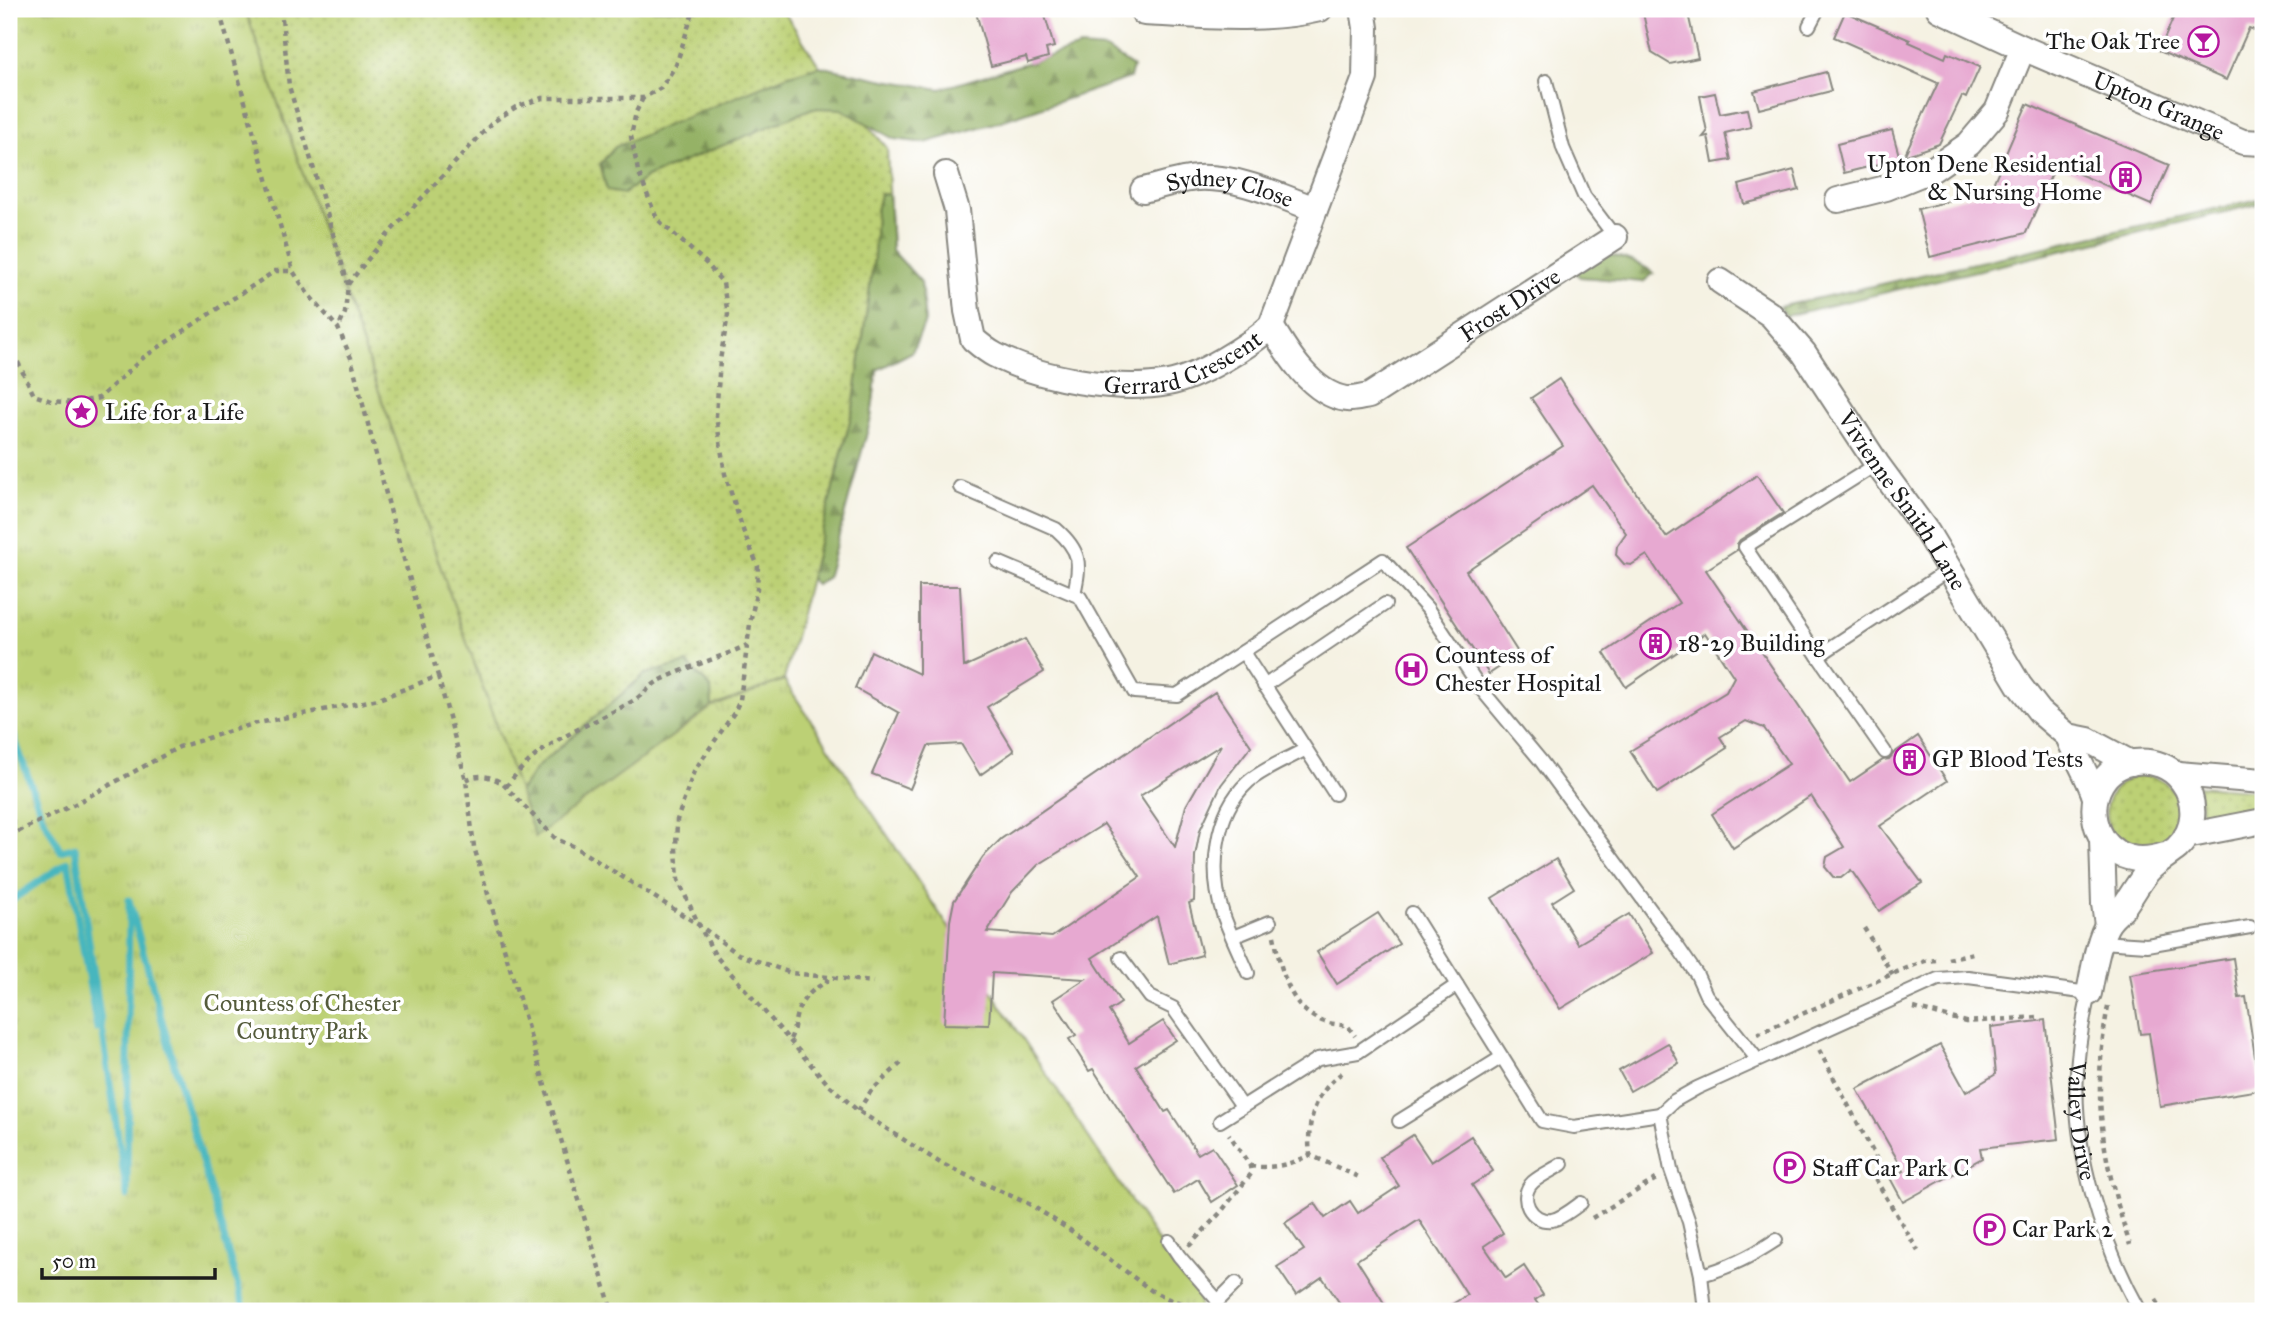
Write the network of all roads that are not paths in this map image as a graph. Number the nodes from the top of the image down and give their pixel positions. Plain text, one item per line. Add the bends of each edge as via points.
1 (1143, 9) edge
2 (1363, 9) edge
3 (1818, 9) edge
4 (1940, 9) edge
5 (1313, 10) edge
6 (1809, 26) dead end
7 (2023, 48) junction
8 (1546, 81) dead end
9 (2263, 143) edge
10 (946, 174) dead end
11 (1143, 190) dead end
12 (1838, 200) dead end
13 (1315, 209) junction
14 (1615, 237) joint
15 (1720, 281) dead end
16 (1271, 326) junction
17 (1877, 464) junction
18 (960, 487) dead end
19 (998, 562) dead end
20 (1950, 569) junction
21 (1074, 594) junction
22 (1385, 604) dead end
23 (1243, 652) junction
24 (1818, 656) junction
25 (1264, 686) junction
26 (2068, 736) junction
27 (1304, 750) junction
28 (1885, 752) dead end
29 (2131, 763) junction
30 (2178, 774) junction
31 (2263, 781) edge
32 (1335, 794) dead end
33 (2095, 797) junction
34 (2263, 821) edge
35 (2186, 836) junction
36 (2102, 839) junction
37 (2165, 855) junction
38 (1412, 913) dead end
39 (1270, 922) dead end
40 (2250, 927) dead end
41 (2104, 933) junction
42 (1233, 937) junction
43 (1121, 958) dead end
44 (1248, 973) dead end
45 (1457, 985) junction
46 (2099, 996) junction
47 (1502, 1057) junction
48 (1757, 1059) junction
49 (1242, 1107) junction
50 (1660, 1114) junction
51 (1220, 1121) road end
52 (1399, 1121) dead end
53 (1562, 1164) dead end
54 (1581, 1203) dead end
55 (1776, 1240) dead end
56 (1169, 1241) dead end
57 (1701, 1275) junction
58 (1236, 1283) dead end
59 (1212, 1307) edge
60 (1706, 1311) edge
61 (2140, 1311) edge

1 - 5 street via 1144,13 1199,16
2 - 13 street, Gerrard Crescent via 1364,78
3 - 6 lane
4 - 7 street, Upton Grange
7 - 9 street, Upton Grange via 2243,142
7 - 12 street via 1997,111 1969,144 1933,169
8 - 14 lane, Frost Drive via 1563,148 1584,196
10 - 16 street, Gerrard Crescent via 957,209 973,339 993,355 1027,369 1078,380 1131,386 1171,383 1209,367
11 - 13 street, Sydney Close via 1197,178 1222,180
13 - 16 street, Gerrard Crescent
14 - 16 street, Frost Drive via 1369,396 1347,399 1325,391 1292,361
15 - 17 street, Vivienne Smith Lane via 1787,330
17 - 20 street, Vivienne Smith Lane
17 - 24 lane via 1745,547
18 - 21 lane via 1056,529 1067,539 1077,554 1080,571
19 - 21 lane
20 - 24 lane
20 - 26 street, Vivienne Smith Lane via 2019,685 2040,712
21 - 23 lane via 1080,597 1134,692 1177,695
22 - 25 lane
23 - 25 lane
23 - 48 lane via 1382,559 1427,607 1481,689 1542,761 1675,943 1706,995
24 - 28 lane
25 - 27 lane
26 - 29 street, Vivienne Smith Lane via 2088,740
26 - 33 street, Vivienne Smith Lane
27 - 32 lane
27 - 42 lane via 1249,781 1224,817 1217,891
29 - 30 street via 2147,761
29 - 33 street via 2115,769
30 - 31 street
30 - 35 street via 2193,804
33 - 36 street, Valley Drive via 2096,825
34 - 35 street
35 - 37 street, Valley Drive
36 - 37 street via 2124,857 2152,860
36 - 41 street, Valley Drive
37 - 41 street, Valley Drive
38 - 45 lane
39 - 42 lane
40 - 41 lane via 2147,945
41 - 46 street, Valley Drive
42 - 44 lane
43 - 49 lane via 1150,998 1173,1008
45 - 47 lane
45 - 49 lane via 1358,1052 1318,1059
46 - 48 lane via 1968,977 1938,979
46 - 61 lane, Valley Drive via 2077,1075 2083,1154 2112,1256
47 - 50 lane via 1542,1121 1574,1127
47 - 52 lane
48 - 50 lane via 1685,1094
49 - 51 lane
50 - 57 lane
53 - 54 lane via 1532,1183 1526,1196 1530,1211 1542,1220 1557,1219
55 - 57 lane via 1722,1270
56 - 59 lane
57 - 60 lane
58 - 59 lane

